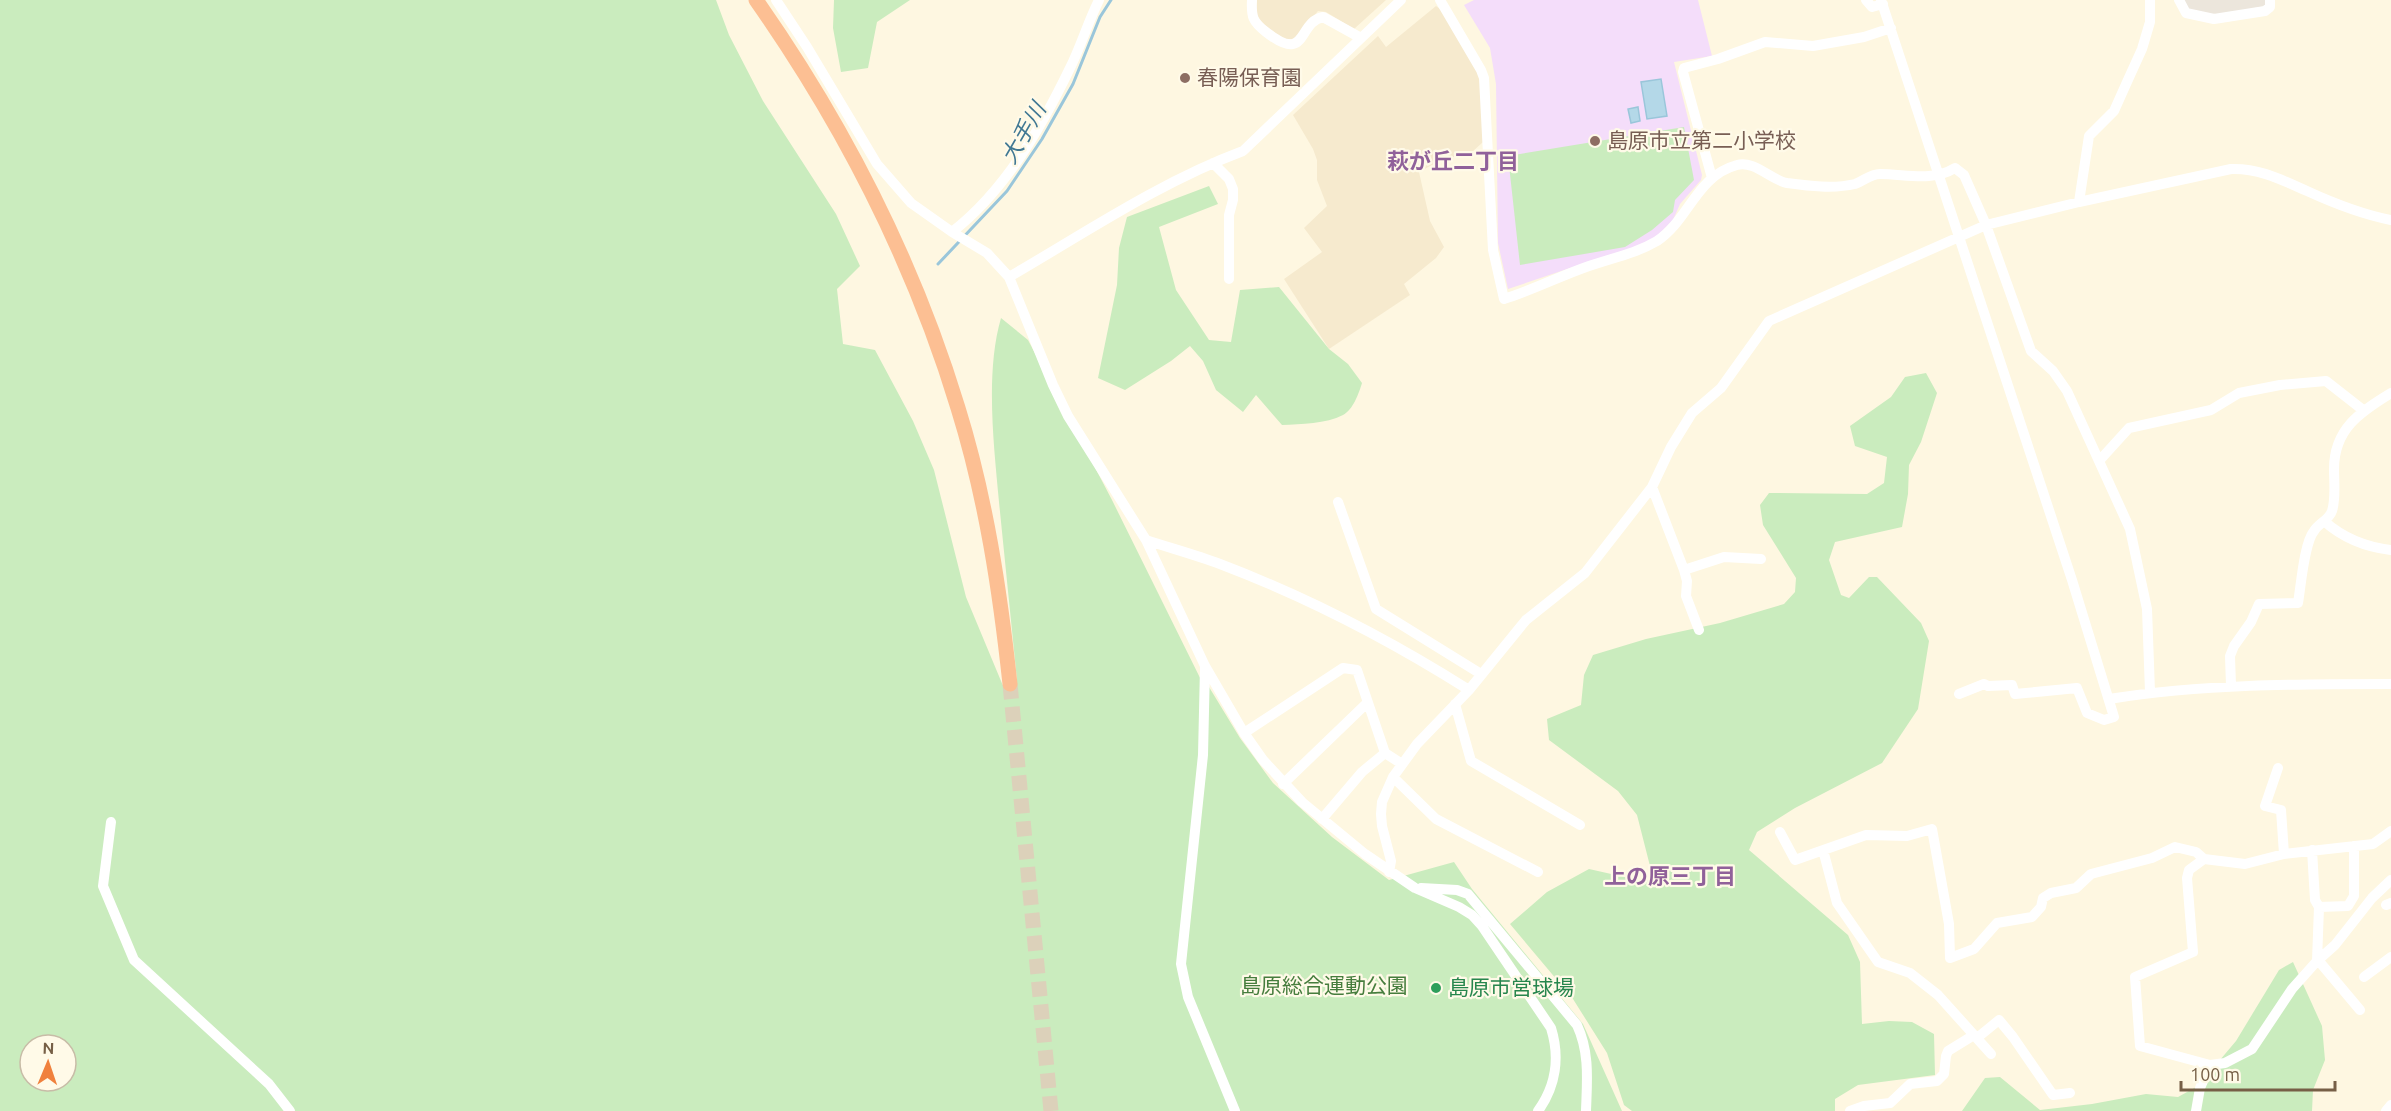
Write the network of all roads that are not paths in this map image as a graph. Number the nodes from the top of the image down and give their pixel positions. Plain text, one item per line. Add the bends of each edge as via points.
1 (756, 0) edge
2 (776, 0) edge
3 (1099, 0) edge
4 (1252, 0) edge
5 (1401, 0) edge
6 (1440, 0) edge
7 (1866, 0) edge
8 (2150, 0) edge
9 (2179, 0) edge
10 (2270, 0) edge
11 (1882, 2) edge
12 (1891, 28) junction
13 (1361, 38) junction
14 (1213, 163) junction
15 (1939, 176) junction
16 (1712, 178) junction
17 (2079, 202) junction
18 (2391, 220) edge
19 (1986, 225) junction
20 (954, 234) junction
21 (1959, 237) junction
22 (1009, 277) junction
23 (1229, 279) dead end
24 (2391, 393) edge
25 (2363, 410) junction
26 (2100, 461) junction
27 (1652, 487) junction
28 (1338, 502) dead end
29 (2324, 521) junction
30 (1146, 540) junction
31 (2391, 550) edge
32 (1761, 559) dead end
33 (1684, 570) junction
34 (1698, 630) dead end
35 (1204, 666) junction
36 (1481, 674) junction
37 (1011, 684) tunnel mouth
38 (2391, 684) edge
39 (2230, 686) junction
40 (1469, 690) junction
41 (2150, 692) junction
42 (1959, 694) dead end
43 (2109, 699) junction
44 (1367, 703) junction
45 (1455, 704) junction
46 (1244, 733) junction
47 (1385, 753) junction
48 (1402, 764) junction
49 (2278, 768) dead end
50 (1393, 777) junction
51 (1283, 784) junction
52 (1322, 819) junction
53 (111, 822) dead end
54 (1580, 825) dead end
55 (2391, 831) edge
56 (1780, 832) dead end
57 (2354, 846) junction
58 (1823, 850) junction
59 (2312, 850) junction
60 (2284, 854) junction
61 (2204, 858) junction
62 (1389, 872) junction
63 (1538, 872) dead end
64 (2391, 880) edge
65 (1415, 888) junction
66 (2319, 907) junction
67 (2391, 957) edge
68 (2318, 960) junction
69 (2364, 977) dead end
70 (2360, 1010) dead end
71 (1975, 1036) junction
72 (1991, 1054) dead end
73 (2210, 1065) junction
74 (2070, 1093) dead end
75 (2391, 1105) edge
76 (290, 1111) edge
77 (1235, 1111) edge
78 (1538, 1111) edge
79 (1586, 1111) edge
80 (1850, 1111) edge
81 (2196, 1111) edge
82 (2386, 1111) edge

1 - 37 highway via 812,84 850,151 924,310 958,408 979,487 994,557
2 - 20 street via 877,164 911,202
3 - 20 street via 1071,67 1034,135 976,214
4 - 13 street via 1255,23 1280,43 1300,40 1320,17
5 - 13 street
6 - 16 street via 1484,78 1493,250 1504,299 1591,265 1636,253 1659,240 1677,224 1690,201
7 - 11 street via 1872,7
8 - 17 street via 2150,22 2142,49 2114,111 2089,136
9 - 10 street via 2186,14 2210,19 2265,11
11 - 12 street
12 - 15 street
12 - 16 street via 1813,46 1766,42 1684,68
13 - 14 street via 1243,152
14 - 22 street
14 - 23 street via 1233,189
15 - 16 street via 1879,174 1836,188 1786,183 1739,164
15 - 19 street via 1955,168 1964,175
15 - 21 street
17 - 18 street via 2197,175 2248,168
17 - 19 street
19 - 21 street
19 - 26 street via 2031,351 2067,391
20 - 22 street via 987,253
21 - 27 street via 1769,321 1720,388 1692,413
21 - 43 street
22 - 30 street via 1068,416
24 - 25 street
25 - 26 street via 2326,381 2280,385 2239,393 2211,410 2129,428
25 - 29 street via 2341,434 2334,457 2333,508
26 - 41 street via 2130,529 2147,609
27 - 33 street
27 - 36 street via 1585,573 1526,620
28 - 36 street via 1376,609
29 - 31 street via 2341,536
29 - 39 street via 2313,532 2298,603 2259,604 2230,656
30 - 35 street
30 - 40 street via 1220,564 1341,617 1408,651
32 - 33 street via 1724,557
33 - 34 street via 1686,596
35 - 46 street
35 - 77 street via 1203,755 1181,964 1188,997
36 - 40 street
38 - 39 street
39 - 41 street
40 - 45 street
41 - 43 street
42 - 43 street via 1984,684 2012,685 2015,694 2077,688 2087,713 2104,720 2114,717
44 - 46 street via 1357,670 1343,668
44 - 47 street
44 - 51 street
45 - 48 street
45 - 54 street via 1471,761
46 - 51 street
47 - 48 street
47 - 52 street via 1362,772
48 - 50 street
49 - 60 street via 2265,806 2281,810
50 - 62 street via 1381,814 1391,861
50 - 63 street via 1436,819
51 - 52 street
52 - 62 street
53 - 76 street via 103,886 134,960 269,1084
55 - 57 street via 2373,843
56 - 58 street via 1795,860
57 - 59 street
57 - 66 street via 2354,896 2348,906
58 - 61 street via 1866,835 1907,836 1932,829 1949,924 1950,958 1974,949 1997,923 2032,916 2051,892 2076,888 2091,874 2152,858 2175,847
58 - 71 street via 1837,903 1878,962 1911,973 1938,995
59 - 60 street
59 - 66 street via 2315,900
60 - 61 street via 2245,864
61 - 73 street via 2188,870 2193,952 2135,977 2140,1046
62 - 65 street
64 - 68 street
65 - 78 street via 1459,907 1482,926 1551,1028 1557,1060 1550,1090
65 - 79 street via 1468,894 1577,1025 1586,1047
66 - 68 street
67 - 69 street
68 - 70 street
68 - 73 street via 2292,989 2252,1049 2225,1063
71 - 72 street
71 - 74 street via 1999,1020 2053,1095
71 - 80 street via 1948,1052 1944,1074 1936,1081 1910,1084 1890,1103
73 - 81 street
75 - 82 street

